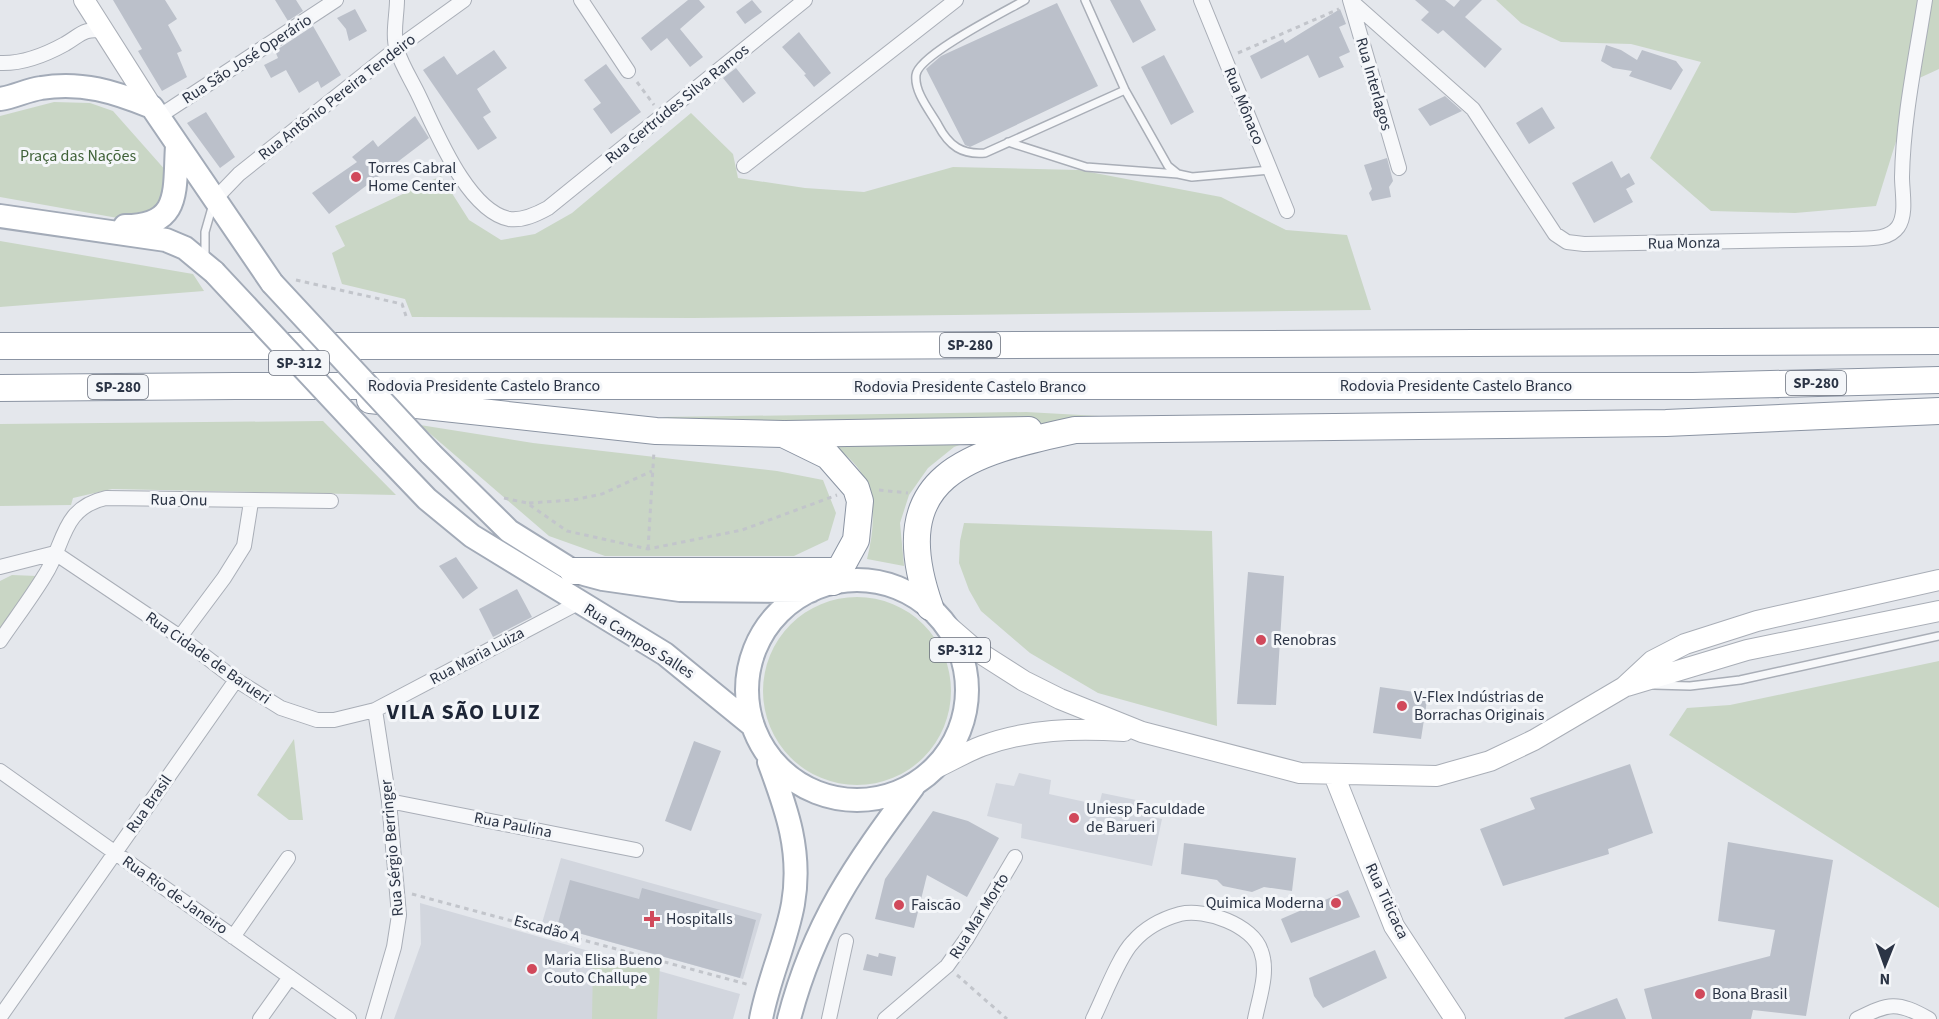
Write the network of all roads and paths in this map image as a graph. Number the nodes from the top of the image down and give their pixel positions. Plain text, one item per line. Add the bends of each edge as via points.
1 (336, 0) edge
2 (397, 0) edge
3 (464, 0) edge
4 (581, 0) edge
5 (805, 0) edge
6 (956, 0) edge
7 (1025, 0) edge
8 (1084, 0) edge
9 (1202, 0) edge
10 (1925, 0) edge
11 (1350, 1) edge
12 (85, 2) edge
13 (95, 31) junction
14 (396, 49) junction
15 (1225, 59) junction
16 (0, 63) edge
17 (628, 70) joint
18 (1125, 90) junction
19 (0, 99) edge
20 (155, 112) junction
21 (662, 116) junction
22 (1008, 142) junction
23 (177, 146) junction
24 (744, 166) dead end
25 (1399, 168) dead end
26 (1270, 170) junction
27 (1178, 174) junction
28 (214, 200) junction
29 (0, 201) edge
30 (1287, 211) dead end
31 (8, 218) edge
32 (62, 225) junction
33 (210, 268) junction
34 (297, 280) dead end
35 (406, 316) dead end
36 (1939, 341) edge
37 (0, 346) edge
38 (1939, 380) edge
39 (235, 386) junction
40 (0, 388) edge
41 (1939, 411) edge
42 (1075, 430) junction
43 (656, 431) junction
44 (783, 434) junction
45 (652, 471) junction
46 (855, 488) junction
47 (930, 494) junction
48 (495, 496) dead end
49 (331, 501) dead end
50 (251, 502) junction
51 (527, 503) junction
52 (648, 549) junction
53 (54, 553) junction
54 (650, 560) dead end
55 (0, 567) edge
56 (562, 570) junction
57 (1939, 580) edge
58 (828, 581) junction
59 (578, 603) junction
60 (1939, 611) edge
61 (938, 616) junction
62 (1939, 636) edge
63 (180, 637) junction
64 (0, 641) edge
65 (236, 680) junction
66 (1630, 685) junction
67 (375, 710) junction
68 (752, 725) junction
69 (1142, 732) junction
70 (764, 749) junction
71 (936, 768) junction
72 (0, 771) edge
73 (1334, 775) junction
74 (913, 785) junction
75 (390, 801) junction
76 (636, 850) dead end
77 (115, 853) junction
78 (1015, 857) dead end
79 (288, 858) dead end
80 (398, 890) junction
81 (233, 937) junction
82 (846, 941) dead end
83 (947, 966) junction
84 (290, 977) junction
85 (766, 990) junction
86 (0, 1017) edge
87 (260, 1019) edge
88 (349, 1019) edge
89 (373, 1019) edge
90 (753, 1019) edge
91 (761, 1019) edge
92 (789, 1019) edge
93 (829, 1019) edge
94 (885, 1019) edge
95 (1007, 1019) edge
96 (1093, 1019) edge
97 (1256, 1019) edge
98 (1455, 1019) edge
99 (1857, 1019) edge
100 (1929, 1019) edge

1 - 20 street, Rua São José Operário
2 - 14 street
3 - 14 street, Rua Antônio Pereira Tendeiro
4 - 17 street
5 - 21 street, Rua Gertrúdes Silva Ramos
6 - 24 street
7 - 22 lane via 935,52 916,75 919,92 940,130 957,149 969,155 985,153
8 - 18 lane
9 - 15 street, Rua Mônaco
10 - 11 street, Rua Monza via 1903,165 1902,212 1900,224 1893,231 1883,237 1851,240 1584,244 1567,242 1555,234 1473,109
11 - 15 path
11 - 25 street, Rua Interlagos
12 - 13 street
13 - 16 street via 33,58
13 - 20 street
14 - 21 street, Rua Gertrúdes Silva Ramos via 467,186 486,206 510,219 548,208
14 - 28 street, Rua Antônio Pereira Tendeiro via 239,174
15 - 26 street, Rua Mônaco
17 - 21 path
18 - 22 lane
18 - 27 lane via 1153,144
19 - 20 main road via 41,88 78,84 124,96
20 - 23 main road, SP-312
22 - 27 lane via 1086,167
23 - 28 main road, SP-312
23 - 32 main road via 170,207 161,220 145,226 84,221
26 - 27 lane via 1192,177
26 - 30 street, Rua Mônaco
28 - 33 lane via 205,232
28 - 56 main road, Rua Campos Salles / SP-312, bridge via 272,283 430,453 509,531
29 - 31 main road
31 - 32 main road, SP-312
32 - 33 main road, SP-312 via 166,240 185,248
33 - 59 main road, Rua Campos Salles / SP-312, bridge via 451,520 530,566
34 - 35 path via 402,304
36 - 37 highway, SP-280
38 - 39 highway, Rodovia Presidente Castelo Branco / SP-280 via 1646,386
39 - 40 highway, Rodovia Presidente Castelo Branco / SP-280
39 - 43 highway
41 - 42 highway via 1666,423
42 - 44 highway
42 - 47 highway via 1009,444 974,457 949,473
43 - 44 highway
43 - 45 path
44 - 46 highway via 828,456
45 - 51 path via 602,494
45 - 52 path
46 - 47 path
46 - 52 path via 741,530
46 - 58 highway via 860,501 856,540
47 - 61 highway via 920,519 915,550 919,577
48 - 51 path
49 - 50 street, Rua Onu
50 - 53 street, Rua Onu via 106,498 93,501 65,528
50 - 63 street via 244,546
51 - 52 path via 567,531
52 - 54 path
53 - 55 street
53 - 63 street, Rua Cidade de Barueri
53 - 64 street, Rua Onu via 47,572
56 - 58 highway
56 - 58 main road, Rua Campos Salles / SP-312 via 680,590
57 - 66 street via 1721,631 1665,653 1638,672
58 - 61 main road, SP-312 via 876,582 913,595
58 - 68 main road via 775,616 762,635 747,679
59 - 67 street, Rua Maria Luiza
59 - 68 main road, Rua Campos Salles / SP-312 via 665,654
60 - 66 street via 1747,650
61 - 69 street via 977,651 1024,681
61 - 71 main road, SP-312 via 958,644 968,688 960,731
62 - 66 lane via 1740,680 1690,686
63 - 65 street, Rua Cidade de Barueri
65 - 67 street, Rua Cidade de Barueri via 282,708 317,720
65 - 77 street, Rua Brasil
66 - 73 street via 1534,740 1470,768 1437,776
67 - 75 street, Rua Sérgio Berringer
68 - 70 main road, SP-312
69 - 71 street via 1085,729 1018,736 982,746
69 - 73 street via 1300,773
70 - 74 main road via 793,780 831,797 873,800
70 - 85 main road, SP-312 via 789,814 796,867 790,918
71 - 74 main road, SP-312
72 - 77 street, Rua Rio de Janeiro
73 - 98 street, Rua Titicaca via 1394,926
74 - 92 main road, SP-312 via 830,907 806,960
75 - 76 street, Rua Paulina
75 - 80 street, Rua Sérgio Berringer
77 - 81 street, Rua Rio de Janeiro
77 - 86 street, Rua Brasil
78 - 83 street, Rua Mar Morto
79 - 81 street
80 - 85 path, Escadão A
80 - 89 street, Rua Sérgio Berringer via 398,930
81 - 84 street, Rua Rio de Janeiro
82 - 93 street
83 - 94 street, Rua Mar Morto
83 - 95 path
84 - 87 street
84 - 88 street, Rua Rio de Janeiro
85 - 90 street
85 - 91 main road, SP-312
96 - 97 street via 1131,943 1151,925 1181,913 1210,915 1253,935 1262,952 1264,971
99 - 100 street via 1897,1004

